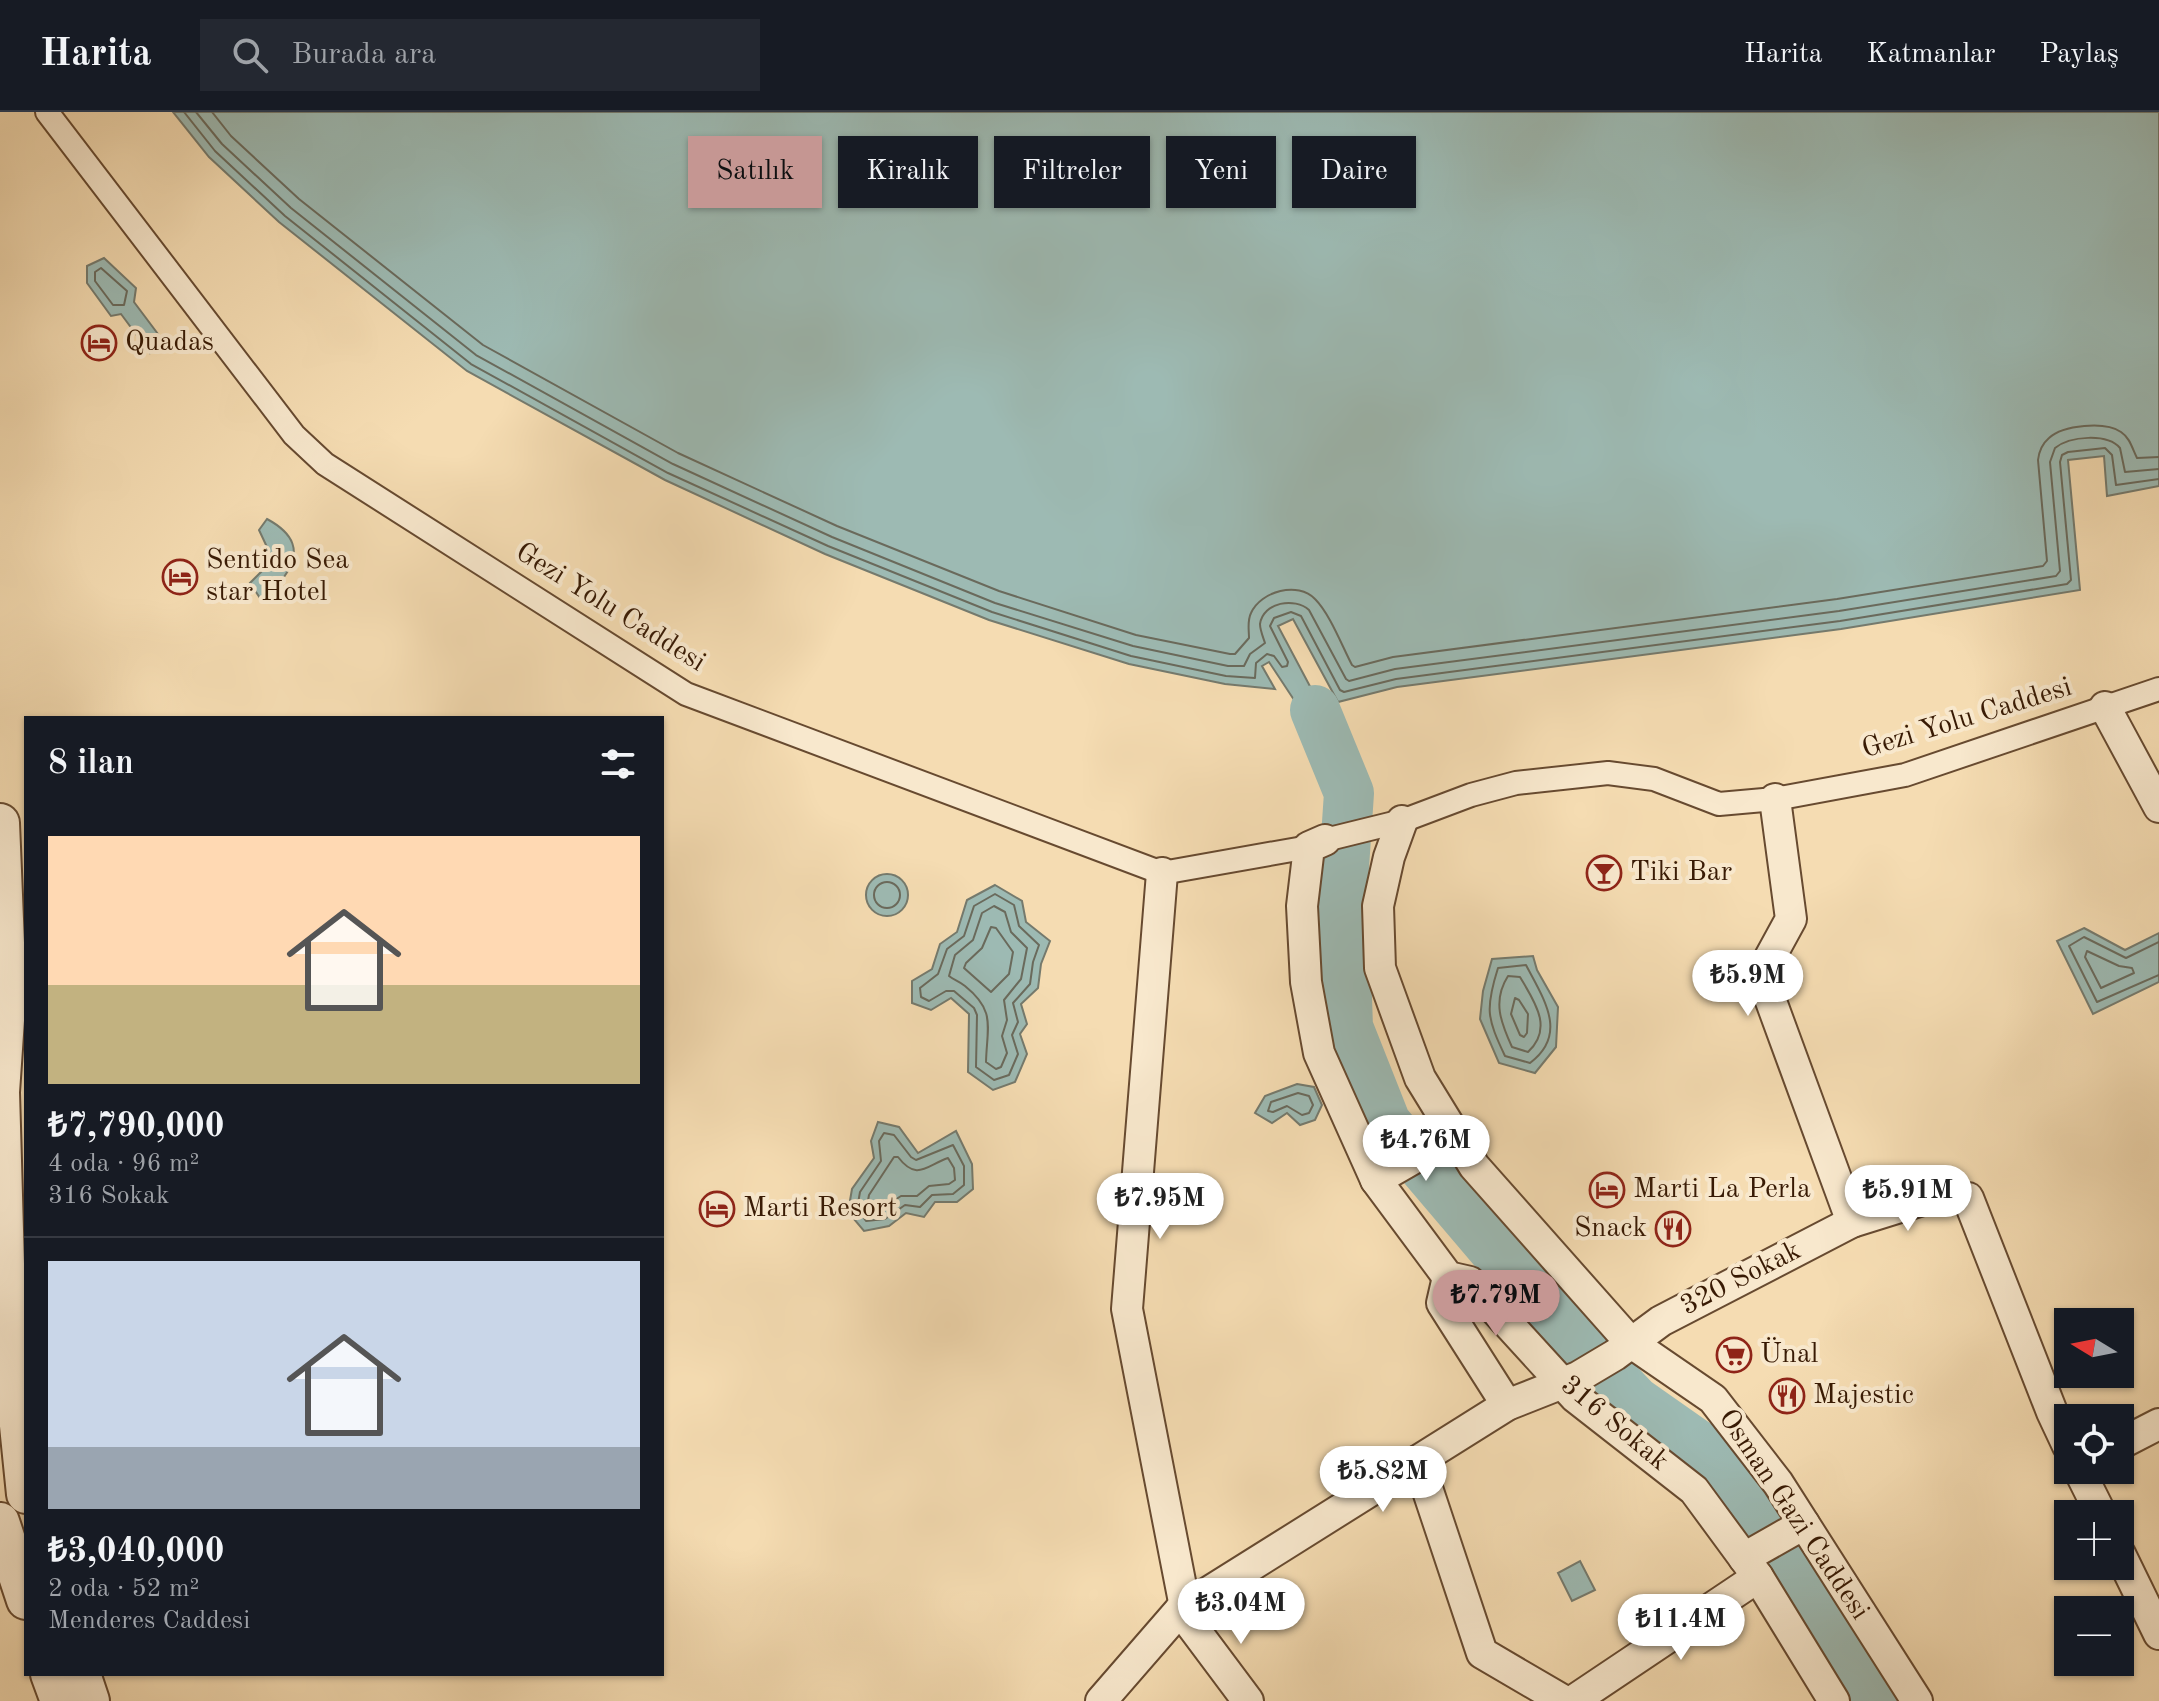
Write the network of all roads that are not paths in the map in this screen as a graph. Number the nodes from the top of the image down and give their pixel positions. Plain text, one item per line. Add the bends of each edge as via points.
1 (47, 112) edge
2 (2159, 689) edge
3 (2105, 707) junction
4 (1775, 799) junction
5 (2159, 807) edge
6 (0, 823) edge
7 (1389, 824) junction
8 (1317, 843) junction
9 (1162, 873) junction
10 (1444, 1141) junction
11 (1384, 1176) junction
12 (1852, 1222) junction
13 (1448, 1277) junction
14 (1623, 1349) junction
15 (1571, 1381) junction
16 (1507, 1405) junction
17 (2054, 1416) edge
18 (2159, 1424) edge
19 (2134, 1437) edge
20 (1418, 1461) junction
21 (24, 1474) edge
22 (0, 1522) edge
23 (1796, 1528) junction
24 (1752, 1562) junction
25 (2133, 1580) edge
26 (24, 1594) edge
27 (1183, 1608) junction
28 (2159, 1634) edge
29 (51, 1676) edge
30 (82, 1676) edge
31 (60, 1701) edge
32 (90, 1701) edge
33 (1101, 1701) edge
34 (1248, 1701) edge
35 (1564, 1701) edge
36 (1573, 1701) edge
37 (1834, 1701) edge
38 (1917, 1701) edge

1 - 9 street, Gezi Yolu Caddesi via 286,426 325,464 686,694
2 - 3 street, Gezi Yolu Caddesi
3 - 4 street, Gezi Yolu Caddesi via 1905,775
3 - 5 street
4 - 7 street, Gezi Yolu Caddesi via 1719,804 1654,779 1608,773 1516,783
4 - 12 street via 1791,919 1761,974
6 - 21 street via 7,991 0,1092 6,1298
7 - 8 street, Gezi Yolu Caddesi
7 - 10 street, Osman Gazi Caddesi via 1389,857 1378,906 1380,968
8 - 9 street, Gezi Yolu Caddesi
8 - 11 street, 316 Sokak via 1302,906 1306,982 1319,1053
9 - 27 street via 1127,1309
10 - 11 street
10 - 14 street, Osman Gazi Caddesi via 1474,1166
11 - 13 street, 316 Sokak
12 - 14 street, 320 Sokak via 1661,1321
12 - 17 street, 320 Sokak via 1932,1197 1968,1198
13 - 15 street, 316 Sokak via 1470,1282
13 - 16 street via 1442,1303
14 - 15 street, 320 Sokak
14 - 23 street, Osman Gazi Caddesi via 1713,1399 1778,1483
15 - 16 street, 320 Sokak
15 - 24 street, 316 Sokak via 1575,1397 1694,1490
16 - 20 street, 320 Sokak
18 - 19 street
20 - 27 street, 320 Sokak
20 - 35 street via 1482,1653
22 - 26 street
23 - 24 street
23 - 38 street, Osman Gazi Caddesi
24 - 36 street
24 - 37 street, 316 Sokak
25 - 28 street
27 - 33 street, 320 Sokak
27 - 34 street
29 - 31 street
30 - 32 street

